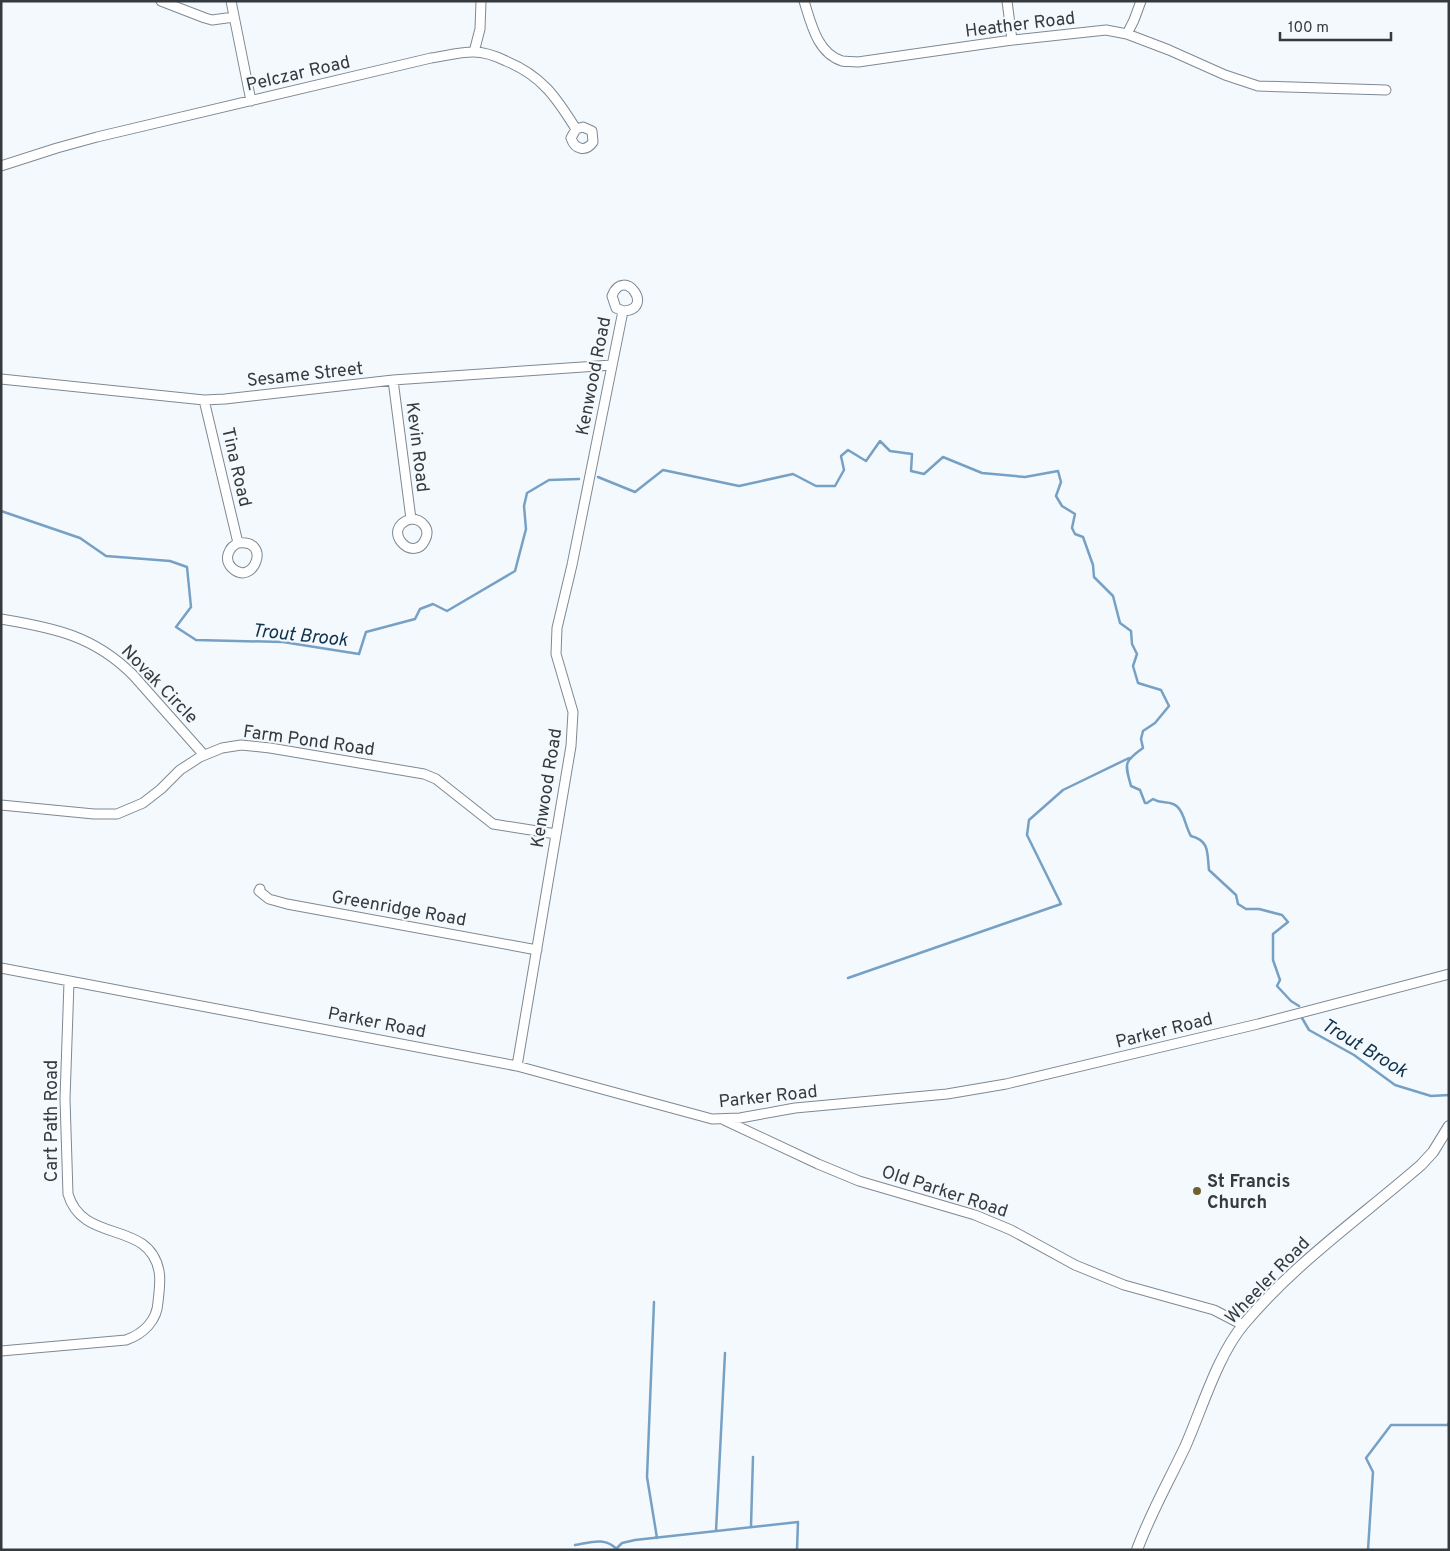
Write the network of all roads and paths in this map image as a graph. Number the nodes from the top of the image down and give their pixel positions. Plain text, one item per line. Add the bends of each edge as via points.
1 (161, 1) edge
2 (231, 1) edge
3 (482, 1) edge
4 (804, 1) edge
5 (1007, 1) edge
6 (1140, 1) edge
7 (234, 17) junction
8 (1127, 34) junction
9 (1012, 40) junction
10 (474, 52) junction
11 (1386, 90) dead end
12 (252, 101) junction
13 (576, 129) dead end
14 (1, 166) edge
15 (623, 311) dead end
16 (612, 365) junction
17 (1, 379) edge
18 (393, 380) junction
19 (204, 400) junction
20 (411, 519) dead end
21 (238, 542) dead end
22 (1, 620) edge
23 (204, 755) junction
24 (1, 805) edge
25 (556, 834) junction
26 (260, 889) dead end
27 (537, 950) junction
28 (1, 968) edge
29 (1449, 974) edge
30 (69, 982) junction
31 (517, 1066) junction
32 (721, 1118) junction
33 (1449, 1126) edge
34 (1243, 1325) junction
35 (1, 1351) edge
36 (1137, 1550) edge

1 - 7 street via 212,20
2 - 7 street
3 - 10 street
4 - 9 street, Heather Road via 819,42 827,52 842,61 858,62
5 - 9 street
6 - 8 street
7 - 12 street
8 - 9 street, Heather Road via 1106,30
8 - 11 street, Heather Road via 1225,76 1258,86
10 - 12 street, Pelczar Road via 431,58
10 - 13 street, Pelczar Road via 502,59 535,77 550,91
12 - 14 street, Pelczar Road via 97,137
15 - 16 street, Kenwood Road
16 - 18 street, Sesame Street
16 - 25 street, Kenwood Road via 557,628 556,654 573,712 571,746
17 - 19 street, Sesame Street
18 - 19 street, Sesame Street
18 - 20 street, Kevin Road
19 - 21 street, Tina Road
22 - 23 street, Novak Circle via 74,636 103,649 133,675
23 - 24 street, Farm Pond Road via 180,770 143,803 118,814
23 - 25 street, Farm Pond Road via 222,748 251,746 424,774 436,779 492,824
25 - 27 street, Kenwood Road
26 - 27 street, Greenridge Road via 269,899 287,904
27 - 31 street, Kenwood Road
28 - 30 street, Parker Road
29 - 32 street, Parker Road via 1006,1084 947,1094
30 - 31 street, Parker Road
30 - 35 street, Cart Path Road via 65,1094 68,1194 73,1207 87,1222 135,1239 150,1252 159,1272 158,1306 153,1319 133,1338
31 - 32 street, Parker Road via 712,1119
32 - 34 street, Old Parker Road via 859,1180 984,1218 1075,1265 1124,1286 1214,1310
33 - 34 street, Wheeler Road via 1421,1165 1298,1266
34 - 36 street, Wheeler Road via 1228,1344

